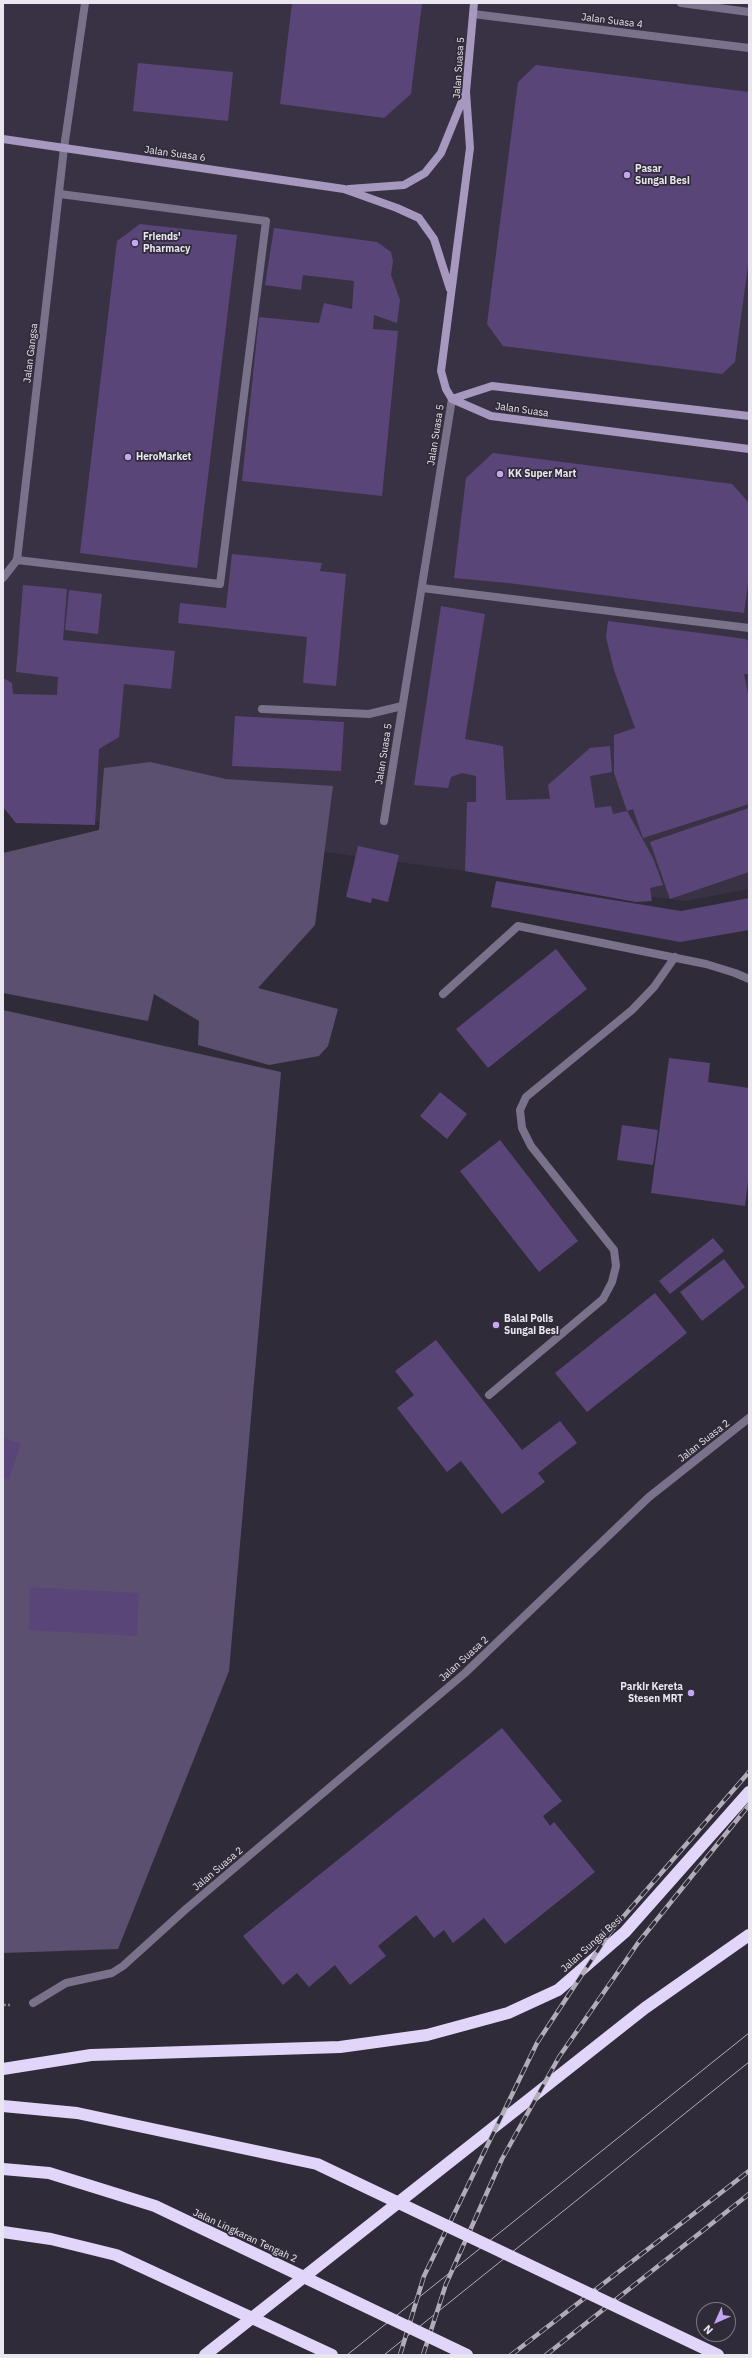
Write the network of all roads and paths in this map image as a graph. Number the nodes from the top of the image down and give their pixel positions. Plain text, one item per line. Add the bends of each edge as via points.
1 (85, 3) edge
2 (474, 3) edge
3 (681, 3) edge
4 (749, 12) edge
5 (473, 14) junction
6 (749, 48) edge
7 (466, 92) junction
8 (3, 139) edge
9 (64, 148) junction
10 (344, 189) junction
11 (60, 194) junction
12 (450, 289) junction
13 (452, 399) junction
14 (749, 416) edge
15 (749, 449) edge
16 (17, 560) junction
17 (3, 578) edge
18 (422, 588) junction
19 (749, 628) edge
20 (402, 706) junction
21 (262, 709) dead end
22 (384, 821) dead end
23 (675, 957) junction
24 (749, 979) edge
25 (443, 994) dead end
26 (489, 1395) dead end
27 (749, 1418) edge
28 (749, 1792) edge
29 (749, 1935) edge
30 (32, 2003) dead end
31 (3, 2069) edge
32 (3, 2106) edge
33 (3, 2169) edge
34 (3, 2232) edge
35 (205, 2355) edge
36 (332, 2355) edge
37 (467, 2355) edge
38 (718, 2355) edge

1 - 9 street, Jalan Gangsa
2 - 5 street, Jalan Suasa 5
3 - 4 street
5 - 6 street, Jalan Suasa 4
5 - 7 street, Jalan Suasa 5
7 - 10 street, Jalan Suasa 6 via 441,153 425,173 404,185
7 - 12 street, Jalan Suasa 5 via 470,148
8 - 9 street, Jalan Suasa 6
9 - 10 street, Jalan Suasa 6
9 - 11 street, Jalan Gangsa
10 - 12 street, Jalan Suasa 6 via 419,218 434,239
11 - 16 street, Jalan Gangsa
11 - 16 street via 266,221 220,584
12 - 13 street, Jalan Suasa 5 via 441,371
13 - 14 street, Jalan Suasa via 492,386
13 - 15 street, Jalan Suasa via 491,416
13 - 18 street, Jalan Suasa 5
16 - 17 street
18 - 19 street
18 - 20 street, Jalan Suasa 5
20 - 21 street via 368,714
20 - 22 street, Jalan Suasa 5
23 - 24 street via 735,972
23 - 25 street via 518,926
23 - 26 street via 654,987 632,1010 526,1098 520,1110 522,1128 531,1146 614,1250 616,1266 612,1282 603,1299
27 - 30 street, Jalan Suasa 2 via 649,1497 465,1673 186,1909 123,1966 112,1973 66,1983
28 - 31 highway, Jalan Sungai Besi via 625,1932 558,1990 508,2013 427,2036 340,2047 91,2055
29 - 35 highway via 645,2008
32 - 38 highway, bridge via 77,2113 317,2164
33 - 37 highway, Jalan Lingkaran Tengah 2, bridge via 49,2173 155,2206
34 - 36 highway, bridge via 51,2239 116,2255

